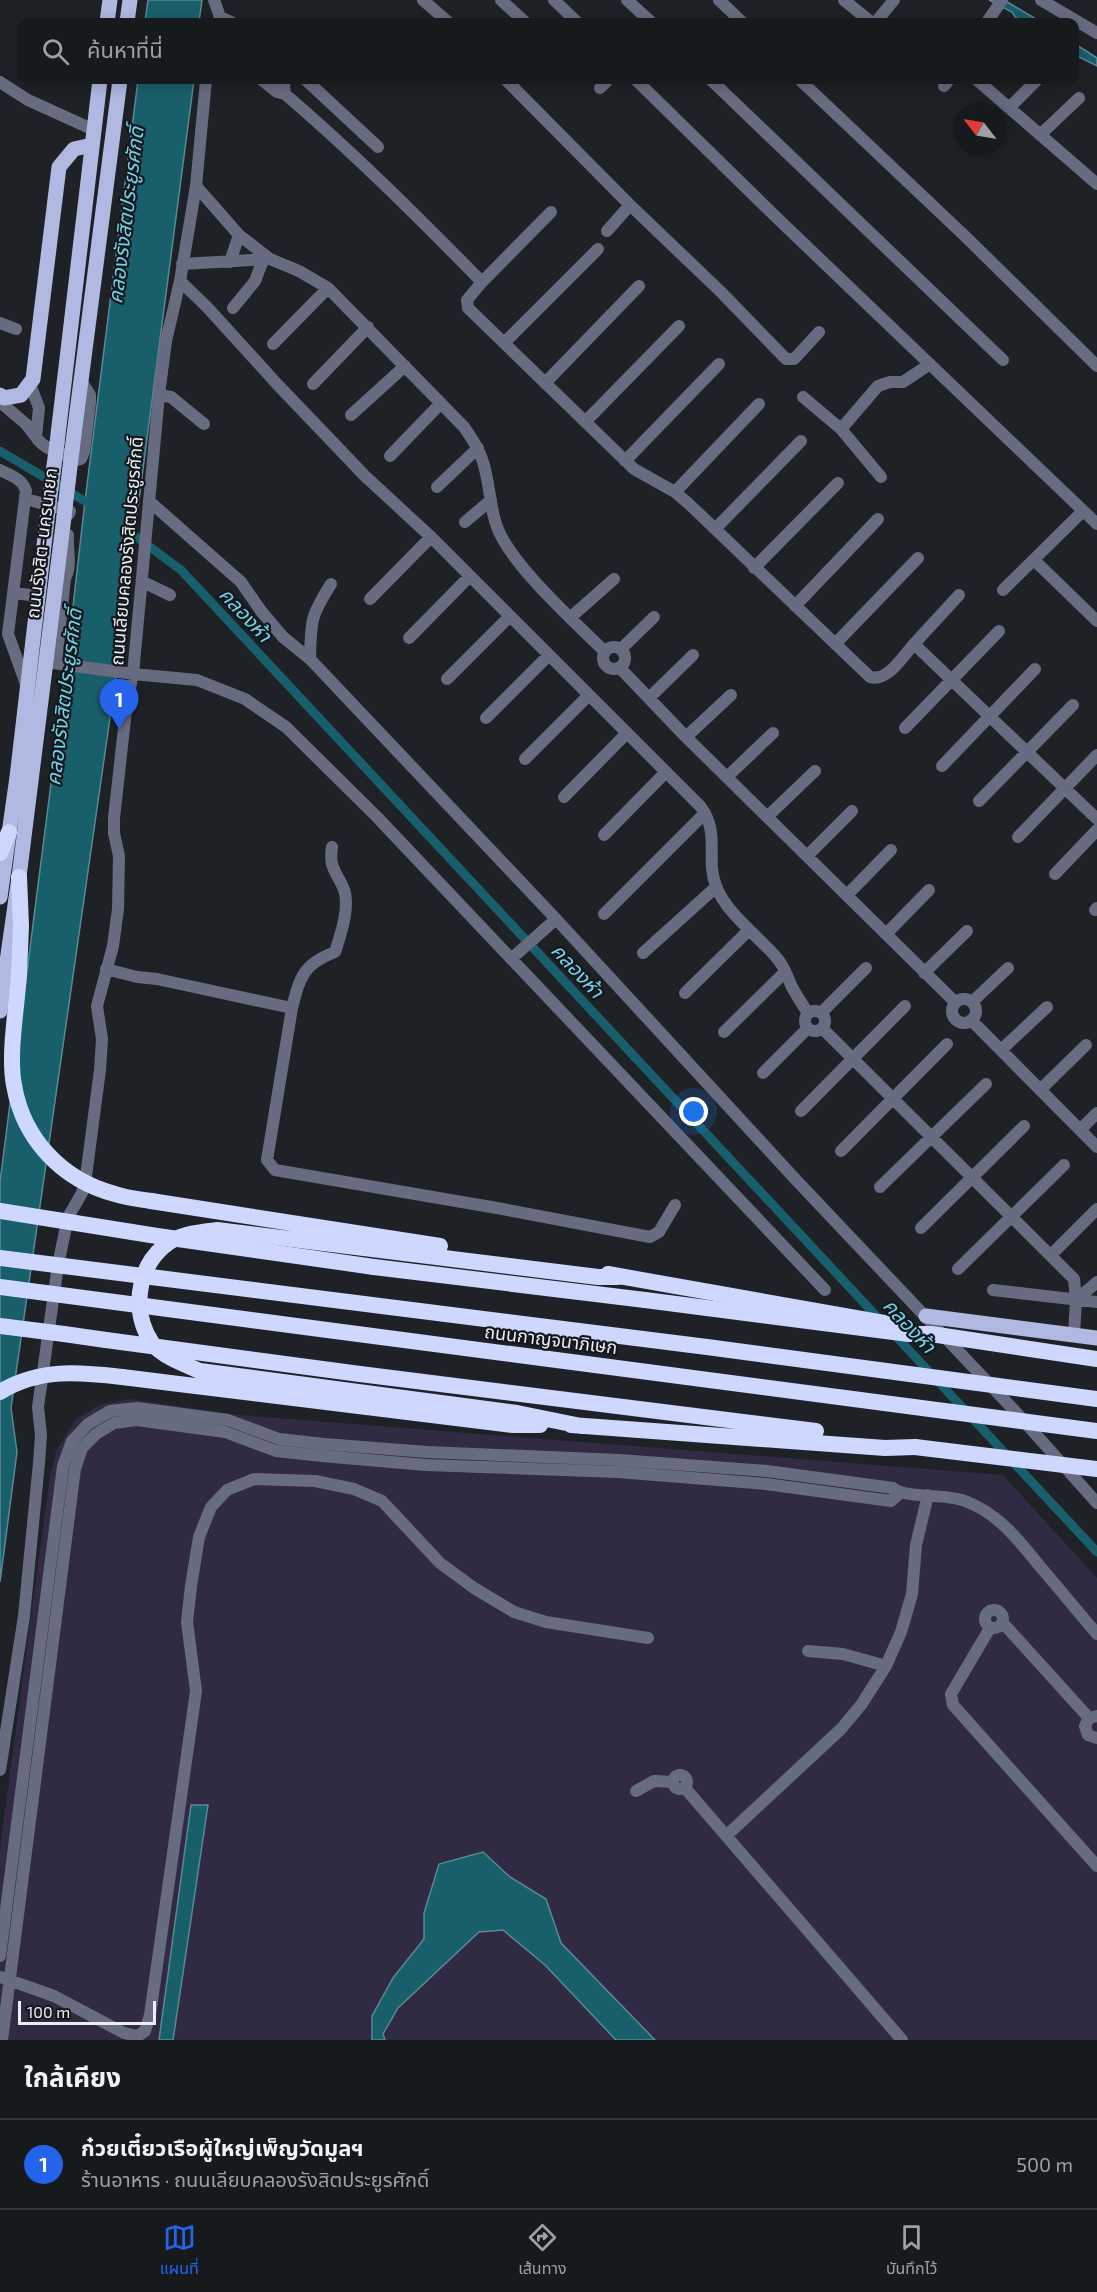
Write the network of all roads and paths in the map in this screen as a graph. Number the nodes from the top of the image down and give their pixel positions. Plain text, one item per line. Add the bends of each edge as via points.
1 (110, 0) edge
2 (129, 0) edge
3 (214, 0) edge
4 (423, 0) edge
5 (501, 0) edge
6 (554, 0) edge
7 (627, 0) edge
8 (719, 0) edge
9 (844, 0) edge
10 (894, 0) edge
11 (1046, 1) edge
12 (999, 4) edge
13 (108, 18) edge
14 (127, 18) edge
15 (222, 18) edge
16 (443, 18) edge
17 (521, 18) edge
18 (573, 18) edge
19 (647, 18) edge
20 (738, 18) edge
21 (869, 18) edge
22 (878, 18) edge
23 (990, 18) edge
24 (1073, 18) edge
25 (1079, 22) edge
26 (1097, 33) edge
27 (0, 82) edge
28 (100, 84) edge
29 (119, 84) edge
30 (206, 84) edge
31 (267, 84) edge
32 (284, 84) edge
33 (310, 84) edge
34 (510, 84) edge
35 (640, 84) edge
36 (715, 84) edge
37 (804, 84) edge
38 (981, 84) edge
39 (1033, 84) edge
40 (285, 94) junction
41 (1079, 98) dead end
42 (1010, 107) junction
43 (1040, 135) junction
44 (93, 137) junction
45 (378, 147) dead end
46 (1097, 184) edge
47 (196, 186) junction
48 (630, 205) junction
49 (551, 212) dead end
50 (607, 231) dead end
51 (240, 235) junction
52 (598, 249) dead end
53 (267, 260) junction
54 (230, 262) junction
55 (182, 264) junction
56 (180, 281) junction
57 (482, 282) junction
58 (639, 286) dead end
59 (328, 288) junction
60 (233, 308) dead end
61 (0, 322) edge
62 (679, 326) dead end
63 (368, 327) junction
64 (16, 329) dead end
65 (819, 332) dead end
66 (504, 342) junction
67 (273, 344) dead end
68 (1003, 360) dead end
69 (719, 364) dead end
70 (930, 364) junction
71 (405, 366) junction
72 (1097, 366) edge
73 (80, 379) junction
74 (545, 383) junction
75 (30, 384) junction
76 (313, 384) dead end
77 (0, 395) edge
78 (159, 395) junction
79 (803, 397) dead end
80 (0, 402) edge
81 (441, 403) junction
82 (759, 404) dead end
83 (351, 415) dead end
84 (585, 422) junction
85 (204, 424) dead end
86 (841, 429) junction
87 (36, 436) junction
88 (801, 441) dead end
89 (478, 448) junction
90 (390, 456) dead end
91 (625, 461) junction
92 (0, 470) edge
93 (880, 477) dead end
94 (838, 483) dead end
95 (437, 487) dead end
96 (675, 492) junction
97 (26, 499) junction
98 (491, 500) junction
99 (149, 501) junction
100 (1083, 511) junction
101 (878, 519) dead end
102 (465, 522) dead end
103 (1097, 524) edge
104 (715, 529) junction
105 (431, 537) junction
106 (918, 558) dead end
107 (1034, 560) junction
108 (754, 568) junction
109 (470, 576) junction
110 (614, 579) dead end
111 (143, 582) junction
112 (331, 584) dead end
113 (1003, 590) dead end
114 (14, 593) junction
115 (170, 595) dead end
116 (959, 595) dead end
117 (38, 596) junction
118 (370, 599) dead end
119 (795, 606) junction
120 (510, 616) junction
121 (571, 617) junction
122 (654, 617) dead end
123 (1097, 621) edge
124 (999, 631) dead end
125 (409, 638) dead end
126 (835, 644) junction
127 (914, 645) junction
128 (621, 649) junction
129 (605, 652) junction
130 (549, 655) junction
131 (693, 655) dead end
132 (310, 659) junction
133 (54, 663) junction
134 (620, 668) junction
135 (1035, 669) dead end
136 (129, 674) junction
137 (447, 679) dead end
138 (952, 680) junction
139 (27, 688) junction
140 (589, 695) junction
141 (731, 695) dead end
142 (649, 698) junction
143 (1073, 705) dead end
144 (990, 716) junction
145 (486, 718) dead end
146 (905, 728) dead end
147 (627, 733) junction
148 (774, 733) dead end
149 (686, 737) junction
150 (1027, 752) junction
151 (1097, 755) edge
152 (525, 759) dead end
153 (942, 766) dead end
154 (814, 771) dead end
155 (666, 772) junction
156 (727, 777) junction
157 (1065, 789) junction
158 (564, 797) dead end
159 (979, 801) dead end
160 (852, 811) dead end
161 (705, 813) junction
162 (768, 816) junction
163 (1097, 819) edge
164 (5, 826) edge
165 (1097, 830) edge
166 (603, 835) dead end
167 (1018, 837) dead end
168 (332, 847) dead end
169 (891, 850) dead end
170 (0, 853) edge
171 (808, 855) junction
172 (1055, 874) dead end
173 (19, 878) junction
174 (716, 887) junction
175 (928, 890) dead end
176 (847, 894) junction
177 (0, 897) edge
178 (604, 914) dead end
179 (554, 920) junction
180 (749, 930) junction
181 (967, 931) dead end
182 (886, 934) junction
183 (643, 953) dead end
184 (514, 957) junction
185 (866, 968) dead end
186 (1008, 968) dead end
187 (106, 969) junction
188 (785, 972) junction
189 (924, 973) junction
190 (685, 993) dead end
191 (955, 1002) junction
192 (972, 1002) junction
193 (905, 1006) dead end
194 (1047, 1007) dead end
195 (292, 1008) junction
196 (0, 1011) edge
197 (822, 1012) junction
198 (808, 1013) junction
199 (971, 1020) junction
200 (808, 1028) junction
201 (823, 1029) junction
202 (724, 1032) dead end
203 (947, 1044) dead end
204 (1086, 1045) dead end
205 (1001, 1050) junction
206 (853, 1060) junction
207 (763, 1073) dead end
208 (986, 1084) dead end
209 (1040, 1090) junction
210 (893, 1098) junction
211 (801, 1111) dead end
212 (1097, 1113) edge
213 (1024, 1126) dead end
214 (1080, 1130) junction
215 (932, 1137) junction
216 (1097, 1148) edge
217 (841, 1151) dead end
218 (1064, 1165) dead end
219 (973, 1177) junction
220 (880, 1187) dead end
221 (675, 1205) dead end
222 (1097, 1209) edge
223 (0, 1211) edge
224 (1012, 1216) junction
225 (921, 1228) dead end
226 (1051, 1255) junction
227 (0, 1258) edge
228 (958, 1269) dead end
229 (618, 1277) junction
230 (1097, 1282) edge
231 (0, 1287) edge
232 (825, 1290) dead end
233 (993, 1290) dead end
234 (1076, 1300) junction
235 (1097, 1302) edge
236 (926, 1316) junction
237 (0, 1326) edge
238 (931, 1334) junction
239 (1074, 1334) junction
240 (1097, 1338) edge
241 (1097, 1359) edge
242 (0, 1392) edge
243 (1097, 1399) edge
244 (581, 1426) junction
245 (761, 1431) junction
246 (1097, 1431) edge
247 (323, 1450) junction
248 (1097, 1469) edge
249 (928, 1495) junction
250 (1097, 1503) edge
251 (1003, 1623) junction
252 (990, 1628) junction
253 (1097, 1634) edge
254 (648, 1638) dead end
255 (808, 1651) dead end
256 (886, 1666) junction
257 (1093, 1717) edge
258 (1097, 1738) edge
259 (0, 1770) edge
260 (636, 1791) dead end
261 (726, 1836) junction
262 (1097, 1866) edge
263 (0, 1956) edge
264 (5, 1978) edge
265 (2, 2040) edge
266 (902, 2040) edge

1 - 13 main road
2 - 14 main road
3 - 15 street
4 - 16 street
5 - 17 street
6 - 18 street
7 - 19 street
8 - 20 street
9 - 21 street
10 - 22 street
11 - 24 street
12 - 23 street
25 - 26 street
27 - 44 street
28 - 44 main road, ถนนรังสิต-นครนายก
29 - 73 main road, ถนนรังสิต-นครนายก
30 - 47 street, ถนนเลียบคลองรังสิตประยูรศักดิ์
31 - 40 street
32 - 40 street
33 - 45 street
34 - 48 street
35 - 70 street
36 - 68 street
37 - 72 street
38 - 42 street
39 - 42 street
40 - 57 street via 340,141
41 - 43 street
42 - 43 street
43 - 46 street
44 - 75 main road via 74,149 59,167 35,372
44 - 117 main road, ถนนรังสิต-นครนายก, bridge
47 - 51 street
47 - 55 street, ถนนเลียบคลองรังสิตประยูรศักดิ์
48 - 50 street
48 - 65 street via 786,359 794,359
49 - 57 street
51 - 53 street
51 - 54 street
52 - 66 street
53 - 54 street
53 - 59 street via 299,271
53 - 60 street
54 - 55 street
55 - 56 street, ถนนเลียบคลองรังสิตประยูรศักดิ์
56 - 78 street, ถนนเลียบคลองรังสิตประยูรศักดิ์
56 - 105 street via 357,467
57 - 66 street via 467,300 468,308
58 - 74 street
59 - 63 street
59 - 67 street
61 - 64 street
62 - 84 street
63 - 71 street
63 - 76 street
66 - 74 street
69 - 91 street
70 - 86 street via 903,382 878,386
70 - 100 street
71 - 81 street
71 - 83 street
73 - 87 street via 90,395 81,459 43,445
73 - 133 main road, ถนนรังสิต-นครนายก, bridge via 64,517
74 - 84 street
75 - 77 main road via 21,395
75 - 87 street via 39,408
78 - 85 street via 171,397
78 - 99 street, ถนนเลียบคลองรังสิตประยูรศักดิ์
79 - 86 street
80 - 87 street
81 - 89 street
81 - 90 street
82 - 96 street
84 - 91 street
86 - 93 street
88 - 104 street
89 - 95 street
89 - 98 street
91 - 96 street via 641,475
92 - 97 street via 24,484
94 - 108 street
96 - 104 street
97 - 114 street
97 - 133 street via 69,511 70,567
98 - 102 street
98 - 121 street via 497,527 512,553
99 - 111 street, ถนนเลียบคลองรังสิตประยูรศักดิ์
99 - 132 street via 241,582 283,637
100 - 103 street
100 - 107 street
101 - 119 street
104 - 108 street
105 - 109 street
105 - 118 street
106 - 126 street
107 - 113 street
107 - 123 street
108 - 119 street
109 - 120 street
109 - 125 street
110 - 121 street
111 - 115 street
111 - 136 street, ถนนเลียบคลองรังสิตประยูรศักดิ์
112 - 132 street via 314,612
114 - 117 street
114 - 139 street via 8,634
116 - 127 street
117 - 139 main road, ถนนรังสิต-นครนายก
119 - 126 street
120 - 130 street
120 - 137 street
121 - 129 street
122 - 128 street
124 - 138 street
126 - 127 street via 874,678 887,674
127 - 138 street
128 - 129 street via 614,647
128 - 134 street via 625,658
129 - 134 street via 606,665
130 - 140 street
130 - 145 street
131 - 142 street
132 - 179 street
133 - 136 street
133 - 173 main road, ถนนรังสิต-นครนายก
134 - 142 street
135 - 144 street
136 - 184 street via 197,680 265,711 348,788
136 - 187 street, ถนนเลียบคลองรังสิตประยูรศักดิ์ via 114,818 118,909
138 - 144 street
138 - 146 street
139 - 164 main road, ถนนรังสิต-นครนายก via 17,777
140 - 147 street
140 - 152 street
141 - 149 street
142 - 149 street
143 - 150 street
144 - 150 street
144 - 153 street
147 - 155 street
147 - 158 street
148 - 156 street
149 - 156 street
150 - 157 street
150 - 159 street
151 - 157 street
154 - 162 street
155 - 161 street
155 - 166 street
156 - 162 street
157 - 163 street
157 - 167 street
160 - 171 street
161 - 174 street via 713,832
161 - 178 street
162 - 171 street
164 - 170 highway
164 - 177 main road, ถนนรังสิต-นครนายก
165 - 172 street
168 - 195 street via 331,865 343,887 345,921 335,952 311,963 304,973
169 - 176 street
171 - 176 street
173 - 196 main road, ถนนรังสิต-นครนายก
173 - 229 highway, bridge via 20,975 14,1084 37,1143 52,1160 85,1184 151,1201 565,1265
174 - 180 street
174 - 183 street
175 - 182 street
176 - 182 street
179 - 184 street
179 - 236 street
180 - 188 street
180 - 190 street
181 - 189 street
182 - 189 street
184 - 232 street
185 - 197 street
186 - 192 street
187 - 195 street
187 - 259 street, ถนนเลียบคลองรังสิตประยูรศักดิ์ via 97,1006 102,1039 100,1070 86,1176 63,1237 38,1407 41,1435 24,1616
188 - 198 street
188 - 202 street
189 - 191 street
191 - 192 street
191 - 199 street via 954,1018 961,1023
192 - 199 street via 976,1010
193 - 206 street
194 - 205 street
195 - 221 street via 267,1160 275,1170 650,1238 659,1232
197 - 198 street
197 - 201 street via 826,1020
198 - 200 street
199 - 205 street
200 - 201 street via 815,1032
200 - 207 street
201 - 206 street
203 - 210 street
204 - 209 street
205 - 209 street
206 - 210 street
206 - 211 street
208 - 215 street
209 - 214 street
210 - 215 street
210 - 217 street
212 - 214 street
213 - 219 street
214 - 216 street
215 - 219 street
215 - 220 street
218 - 224 street
219 - 224 street
219 - 225 street
222 - 226 street
223 - 238 highway, bridge via 374,1267
224 - 226 street
224 - 228 street
226 - 234 street via 1074,1279
227 - 243 highway, ถนนกาญจนาภิเษก, bridge
229 - 238 highway, bridge via 746,1297
229 - 244 highway via 217,1230 189,1234 165,1245 148,1266 138,1292 142,1319 153,1345 200,1371 517,1413
230 - 234 street
231 - 246 highway, ถนนกาญจนาภิเษก, bridge
233 - 234 street
234 - 235 street
234 - 239 street
236 - 239 main road
236 - 250 street
237 - 245 highway, bridge
238 - 241 highway, bridge
239 - 240 main road
242 - 244 highway, bridge via 53,1373 80,1372 513,1425
244 - 245 highway
245 - 248 highway, bridge
247 - 249 street via 426,1465 531,1463 766,1484 891,1501 899,1494
247 - 263 street via 228,1420 137,1408 110,1411 88,1424 72,1441 63,1466
247 - 264 street via 276,1451 225,1432 137,1420 114,1423 82,1448 75,1469
249 - 253 street via 963,1500 996,1517
249 - 256 street via 916,1545 912,1594 902,1632
251 - 252 street
251 - 252 street via 998,1610 991,1610 985,1614
251 - 257 street
252 - 262 street via 951,1694 953,1705
254 - 264 street via 546,1622 514,1612 440,1563 382,1501 354,1490 315,1481 254,1479 227,1490 211,1507 200,1537 191,1586 187,1622 196,1691 146,2031 138,2036 124,2033 54,1996
255 - 256 street via 843,1654
256 - 261 street via 840,1729
257 - 258 street via 1085,1726 1088,1735
260 - 261 street via 659,1780 672,1782 675,1776 685,1777 685,1788
261 - 266 street
264 - 265 street

